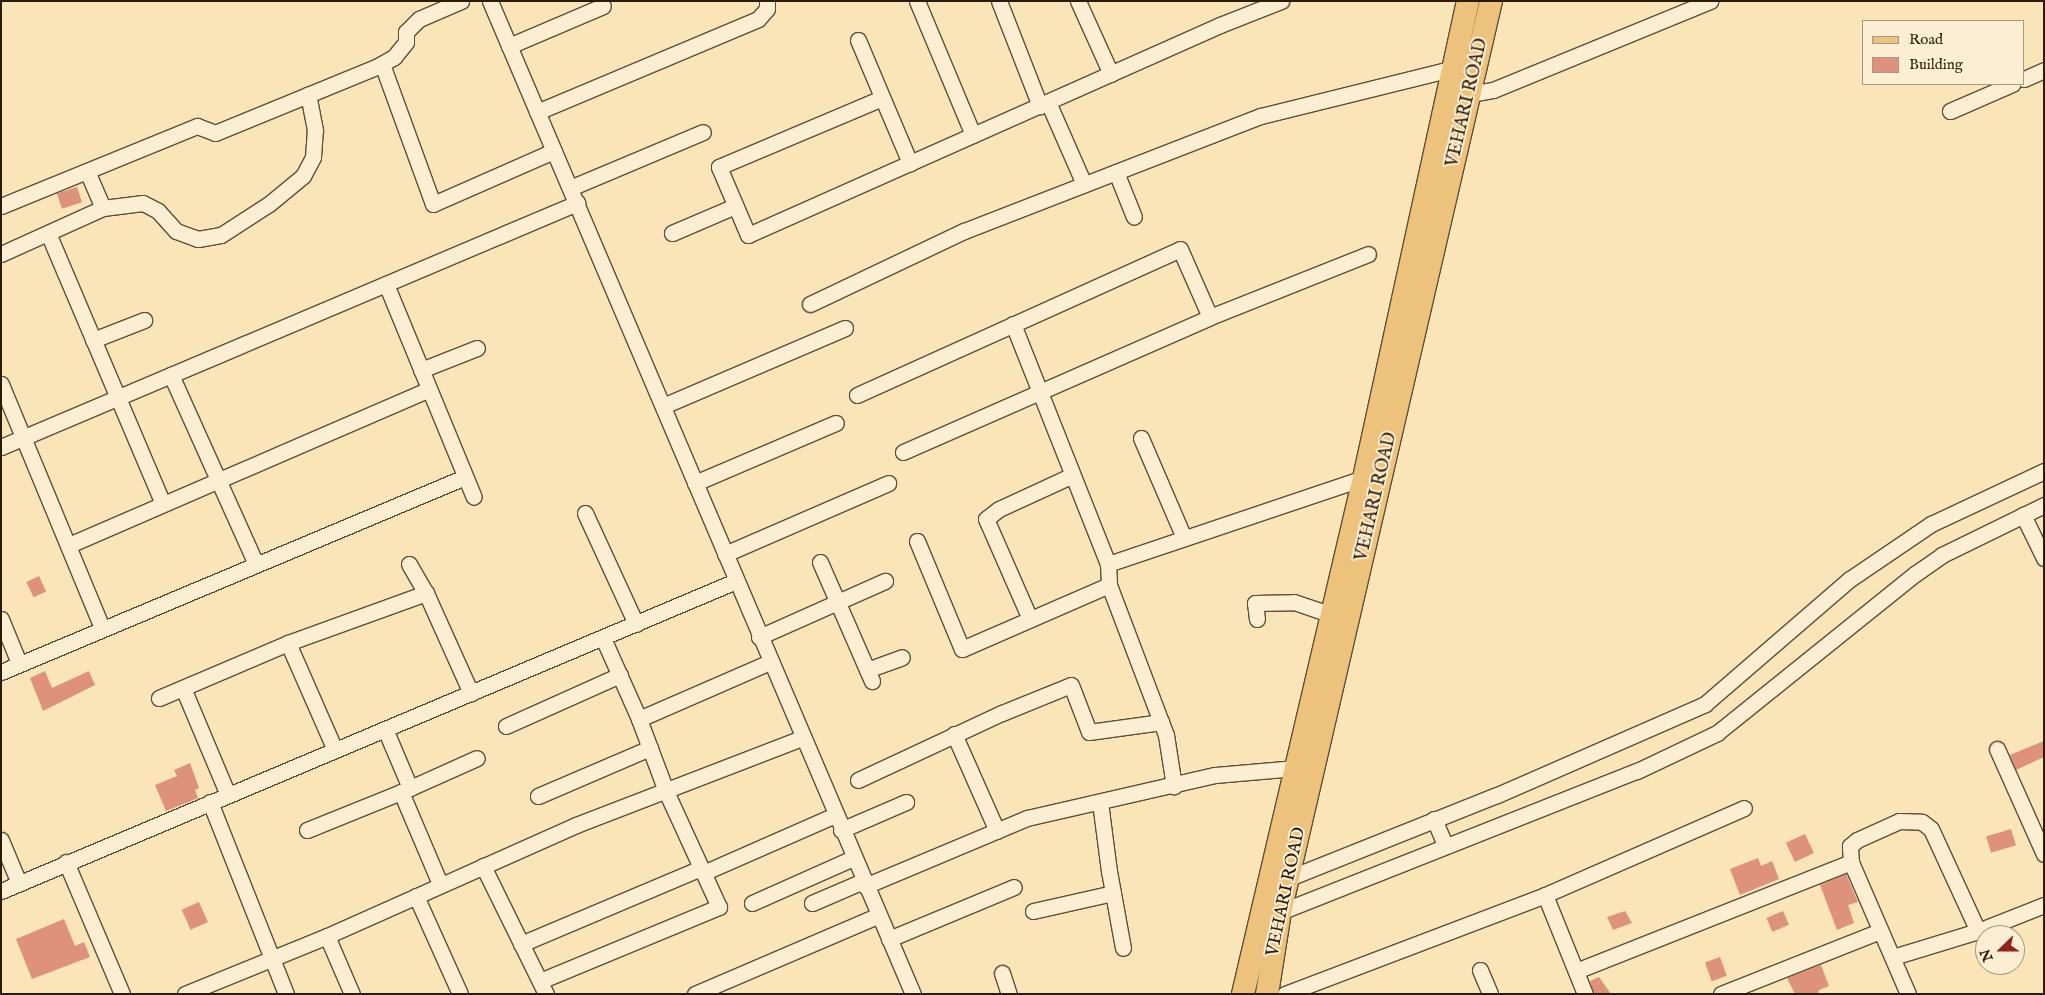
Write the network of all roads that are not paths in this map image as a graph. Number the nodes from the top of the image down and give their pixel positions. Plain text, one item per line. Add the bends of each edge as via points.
1 (461, 1) edge
2 (767, 1) edge
3 (917, 1) edge
4 (999, 1) edge
5 (1078, 1) edge
6 (1281, 1) edge
7 (1468, 1) edge
8 (1491, 1) edge
9 (493, 2) edge
10 (1703, 3) edge
11 (602, 6) dead end
12 (858, 40) dead end
13 (509, 46) junction
14 (382, 64) junction
15 (1455, 68) junction
16 (2044, 70) edge
17 (1111, 74) junction
18 (2025, 79) edge
19 (2010, 85) edge
20 (1470, 94) junction
21 (308, 95) junction
22 (882, 98) junction
23 (1044, 104) junction
24 (1950, 111) dead end
25 (537, 112) junction
26 (703, 132) dead end
27 (973, 135) junction
28 (554, 151) junction
29 (910, 163) junction
30 (87, 171) junction
31 (1116, 172) junction
32 (1084, 184) junction
33 (570, 188) junction
34 (577, 203) junction
35 (1, 206) edge
36 (735, 206) junction
37 (103, 208) junction
38 (1134, 217) dead end
39 (48, 233) junction
40 (672, 233) dead end
41 (1, 254) edge
42 (1368, 254) dead end
43 (386, 284) junction
44 (810, 304) dead end
45 (1210, 317) junction
46 (144, 320) dead end
47 (1013, 324) junction
48 (845, 328) dead end
49 (93, 340) junction
50 (477, 348) dead end
51 (421, 370) junction
52 (171, 375) junction
53 (1, 384) edge
54 (429, 389) junction
55 (1041, 392) junction
56 (857, 395) dead end
57 (118, 397) junction
58 (663, 406) junction
59 (836, 423) dead end
60 (24, 437) junction
61 (1141, 438) dead end
62 (1, 447) edge
63 (903, 452) dead end
64 (2044, 471) edge
65 (1073, 475) junction
66 (465, 476) junction
67 (1364, 478) junction
68 (218, 480) junction
69 (695, 483) junction
70 (888, 483) dead end
71 (474, 497) dead end
72 (163, 504) junction
73 (2044, 505) edge
74 (586, 514) dead end
75 (2023, 514) junction
76 (2038, 532) edge
77 (1184, 538) junction
78 (917, 541) dead end
79 (69, 546) junction
80 (725, 554) junction
81 (2044, 558) edge
82 (820, 562) dead end
83 (256, 564) junction
84 (409, 564) dead end
85 (1108, 564) junction
86 (736, 581) junction
87 (885, 581) dead end
88 (1109, 585) junction
89 (426, 593) junction
90 (838, 602) junction
91 (1332, 614) junction
92 (1, 619) edge
93 (1030, 619) junction
94 (1257, 619) dead end
95 (636, 624) junction
96 (102, 628) junction
97 (759, 637) junction
98 (603, 638) junction
99 (288, 643) junction
100 (902, 657) dead end
101 (770, 662) junction
102 (19, 663) junction
103 (1, 672) edge
104 (620, 675) junction
105 (183, 688) junction
106 (471, 693) junction
107 (158, 698) dead end
108 (639, 719) junction
109 (1161, 722) junction
110 (506, 726) dead end
111 (385, 729) junction
112 (954, 734) junction
113 (802, 738) junction
114 (650, 748) junction
115 (1997, 749) dead end
116 (335, 750) junction
117 (477, 758) dead end
118 (1296, 768) junction
119 (858, 780) dead end
120 (1174, 786) junction
121 (405, 790) junction
122 (666, 791) junction
123 (228, 794) junction
124 (538, 796) dead end
125 (210, 802) junction
126 (906, 802) dead end
127 (1100, 802) junction
128 (1744, 808) dead end
129 (835, 815) junction
130 (1434, 819) junction
131 (307, 830) dead end
132 (841, 830) junction
133 (997, 831) junction
134 (1400, 833) junction
135 (1, 840) edge
136 (1445, 845) junction
137 (2044, 854) edge
138 (853, 858) junction
139 (1411, 858) junction
140 (66, 862) junction
141 (1851, 862) junction
142 (484, 866) junction
143 (702, 870) junction
144 (1289, 876) junction
145 (19, 883) junction
146 (864, 883) junction
147 (440, 884) junction
148 (1014, 887) dead end
149 (1, 890) edge
150 (1113, 892) junction
151 (1545, 894) junction
152 (416, 896) junction
153 (752, 903) dead end
154 (812, 903) dead end
155 (1270, 904) junction
156 (2044, 905) edge
157 (1033, 911) dead end
158 (879, 915) junction
159 (1975, 925) edge
160 (1993, 925) edge
161 (1880, 931) junction
162 (1975, 932) edge
163 (327, 936) junction
164 (889, 939) junction
165 (521, 944) junction
166 (1124, 948) dead end
167 (273, 956) junction
168 (1893, 957) junction
169 (1480, 970) dead end
170 (1576, 970) junction
171 (1002, 973) dead end
172 (543, 987) edge
173 (1738, 991) edge
174 (697, 993) edge
175 (911, 993) edge
176 (122, 994) edge
177 (184, 994) edge
178 (286, 994) edge
179 (352, 994) edge
180 (460, 994) edge
181 (1009, 994) edge
182 (1243, 994) edge
183 (1267, 994) edge
184 (1284, 994) edge
185 (1490, 994) edge
186 (1585, 994) edge
187 (1721, 994) edge
188 (1908, 994) edge

1 - 14 street via 419,19 406,32 406,42 394,57
2 - 25 street via 767,8 758,19
3 - 27 street
4 - 23 street
5 - 17 street
6 - 17 street
7 - 15 main road, VEHARI ROAD
8 - 20 main road, VEHARI ROAD
9 - 13 street
10 - 20 street via 1493,90
11 - 13 street
12 - 22 street
13 - 25 street
14 - 21 street
14 - 28 street via 433,204
15 - 31 street via 1261,116
15 - 67 main road, VEHARI ROAD
16 - 18 street
17 - 23 street
19 - 24 street
20 - 144 main road, VEHARI ROAD
21 - 30 street via 215,133 197,126
21 - 37 street via 315,130 313,157 303,176 221,235 198,239 176,231 158,210 143,203
22 - 29 street
22 - 36 street via 719,167
23 - 27 street
23 - 32 street
25 - 28 street
26 - 33 street
27 - 29 street
28 - 33 street
29 - 36 street via 748,235
30 - 35 street
30 - 37 street
31 - 32 street
31 - 38 street
32 - 44 street via 964,231
33 - 34 street
34 - 43 street
34 - 58 street
36 - 40 street
37 - 39 street
39 - 41 street
39 - 49 street
42 - 45 street
43 - 51 street
43 - 52 street
45 - 47 street via 1180,249
45 - 55 street
46 - 49 street
47 - 55 street
47 - 56 street
48 - 58 street
49 - 57 street
50 - 51 street
51 - 54 street
52 - 57 street
52 - 68 street
53 - 60 street
54 - 66 street
54 - 68 street
55 - 63 street
55 - 65 street
57 - 60 street
57 - 72 street
58 - 69 street
59 - 69 street
60 - 62 street
60 - 79 street
61 - 77 street
64 - 130 street via 1931,524 1850,579 1705,704
65 - 85 street
65 - 93 street via 999,509 986,519
66 - 71 street
66 - 83 street
67 - 77 street
67 - 91 main road, VEHARI ROAD
68 - 72 street
68 - 83 street
69 - 80 street
70 - 80 street
72 - 79 street
73 - 75 street
74 - 95 street
75 - 76 street
75 - 136 street via 1942,555 1915,574 1717,733 1637,771
76 - 81 street
77 - 85 street
78 - 93 street via 962,649
79 - 96 street
80 - 86 street
82 - 90 street
83 - 96 street
84 - 89 street
85 - 88 street
86 - 95 street
86 - 97 street
87 - 90 street
88 - 93 street
88 - 109 street
89 - 99 street
89 - 106 street
90 - 97 street
90 - 100 street via 869,676
91 - 94 street via 1294,602 1255,603
91 - 118 main road, VEHARI ROAD
92 - 102 street
95 - 98 street
96 - 102 street
97 - 101 street
98 - 104 street
98 - 106 street
99 - 105 street
99 - 116 street
101 - 108 street
101 - 113 street
102 - 103 street
104 - 108 street
104 - 110 street
105 - 107 street
105 - 123 street
106 - 111 street
108 - 114 street
109 - 112 street via 1089,732 1071,685
109 - 120 street
111 - 116 street
111 - 121 street
112 - 119 street
112 - 133 street
113 - 122 street
113 - 129 street
114 - 122 street
114 - 124 street
115 - 137 street
116 - 123 street
117 - 121 street
118 - 120 street via 1215,775
118 - 155 main road, VEHARI ROAD
120 - 127 street
121 - 131 street
121 - 147 street
122 - 142 street
122 - 143 street
123 - 125 street
125 - 140 street
125 - 167 street
126 - 132 street
127 - 133 street via 1027,818
127 - 150 street
128 - 151 street
129 - 132 street
129 - 143 street
130 - 134 street
130 - 136 street
132 - 138 street
133 - 146 street
134 - 139 street
134 - 144 street
135 - 145 street
136 - 139 street
138 - 146 street
138 - 153 street
139 - 155 street
140 - 145 street
140 - 176 street
141 - 159 street via 1850,846 1857,840 1899,821 1922,822 1931,829
141 - 161 street
141 - 170 street
142 - 147 street
142 - 165 street
143 - 165 street
143 - 172 street via 719,907
144 - 155 main road, VEHARI ROAD
145 - 149 street
146 - 154 street
146 - 158 street
147 - 152 street
148 - 164 street
150 - 157 street
150 - 166 street
151 - 170 street
151 - 184 street
152 - 163 street
152 - 180 street
155 - 182 main road, VEHARI ROAD
155 - 183 main road, VEHARI ROAD
156 - 160 street
158 - 164 street
158 - 174 street
161 - 168 street
161 - 173 street
162 - 168 street
163 - 167 street
163 - 179 street
164 - 175 street
165 - 172 street
167 - 177 street
167 - 178 street
168 - 188 street
169 - 185 street
170 - 186 street
171 - 181 street
173 - 187 street

